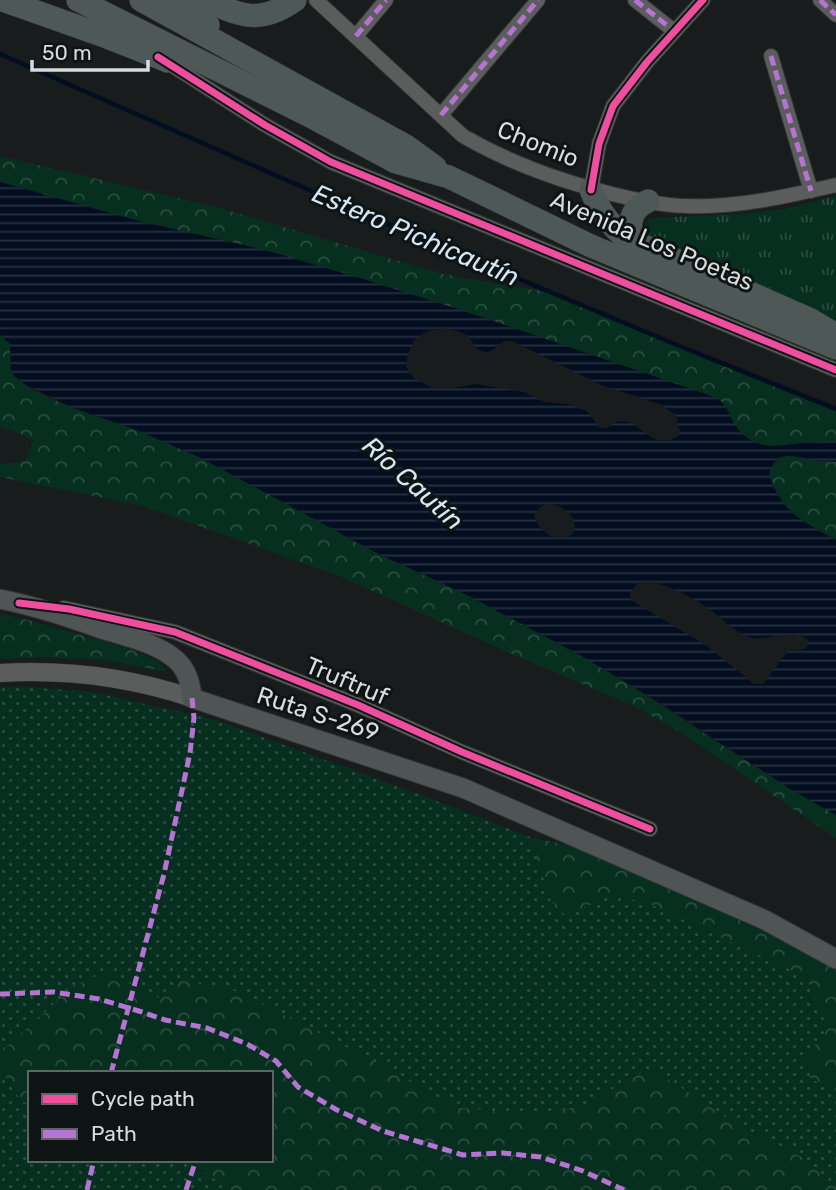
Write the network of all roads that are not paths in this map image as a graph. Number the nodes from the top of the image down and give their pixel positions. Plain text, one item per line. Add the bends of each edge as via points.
1 (3, 0) edge
2 (79, 0) edge
3 (141, 0) edge
4 (177, 0) edge
5 (206, 0) edge
6 (295, 0) edge
7 (316, 0) edge
8 (386, 0) edge
9 (538, 0) edge
10 (635, 0) edge
11 (703, 0) edge
12 (820, 0) edge
13 (836, 15) edge
14 (674, 31) junction
15 (356, 36) junction
16 (771, 56) dead end
17 (158, 57) junction
18 (260, 65) junction
19 (441, 115) junction
20 (314, 118) junction
21 (449, 177) junction
22 (836, 185) edge
23 (591, 190) junction
24 (811, 191) junction
25 (648, 201) junction
26 (641, 245) junction
27 (836, 335) edge
28 (836, 348) edge
29 (836, 370) edge
30 (9, 601) edge
31 (0, 673) edge
32 (192, 698) junction
33 (650, 829) dead end
34 (836, 959) edge

1 - 17 main road
2 - 20 main road, Avenida Los Poetas
3 - 18 main road, Avenida Los Poetas
4 - 18 main road
5 - 6 main road via 231,12 255,16 281,10
7 - 15 street, Chomio
8 - 15 street
9 - 19 street
10 - 14 street
11 - 14 street
12 - 13 street
14 - 23 street via 613,106 598,144
15 - 19 street, Chomio
16 - 24 street
17 - 20 main road
17 - 29 street via 331,162
18 - 21 main road, Avenida Los Poetas via 406,146
19 - 23 street, Chomio via 489,151
20 - 21 main road, Avenida Los Poetas via 396,162
21 - 28 main road, Avenida Los Poetas via 591,246
22 - 24 street, Chomio
23 - 25 street, Chomio
23 - 26 main road via 610,223
24 - 25 street, Chomio via 722,205
25 - 26 main road via 636,208 630,220 632,235
26 - 27 main road
30 - 32 main road, Truftruf via 163,651 187,673
30 - 33 street, Truftruf via 175,632
31 - 32 street, Ruta S-269 via 89,674 142,682
32 - 34 main road, Ruta S-269 via 463,788 765,920

